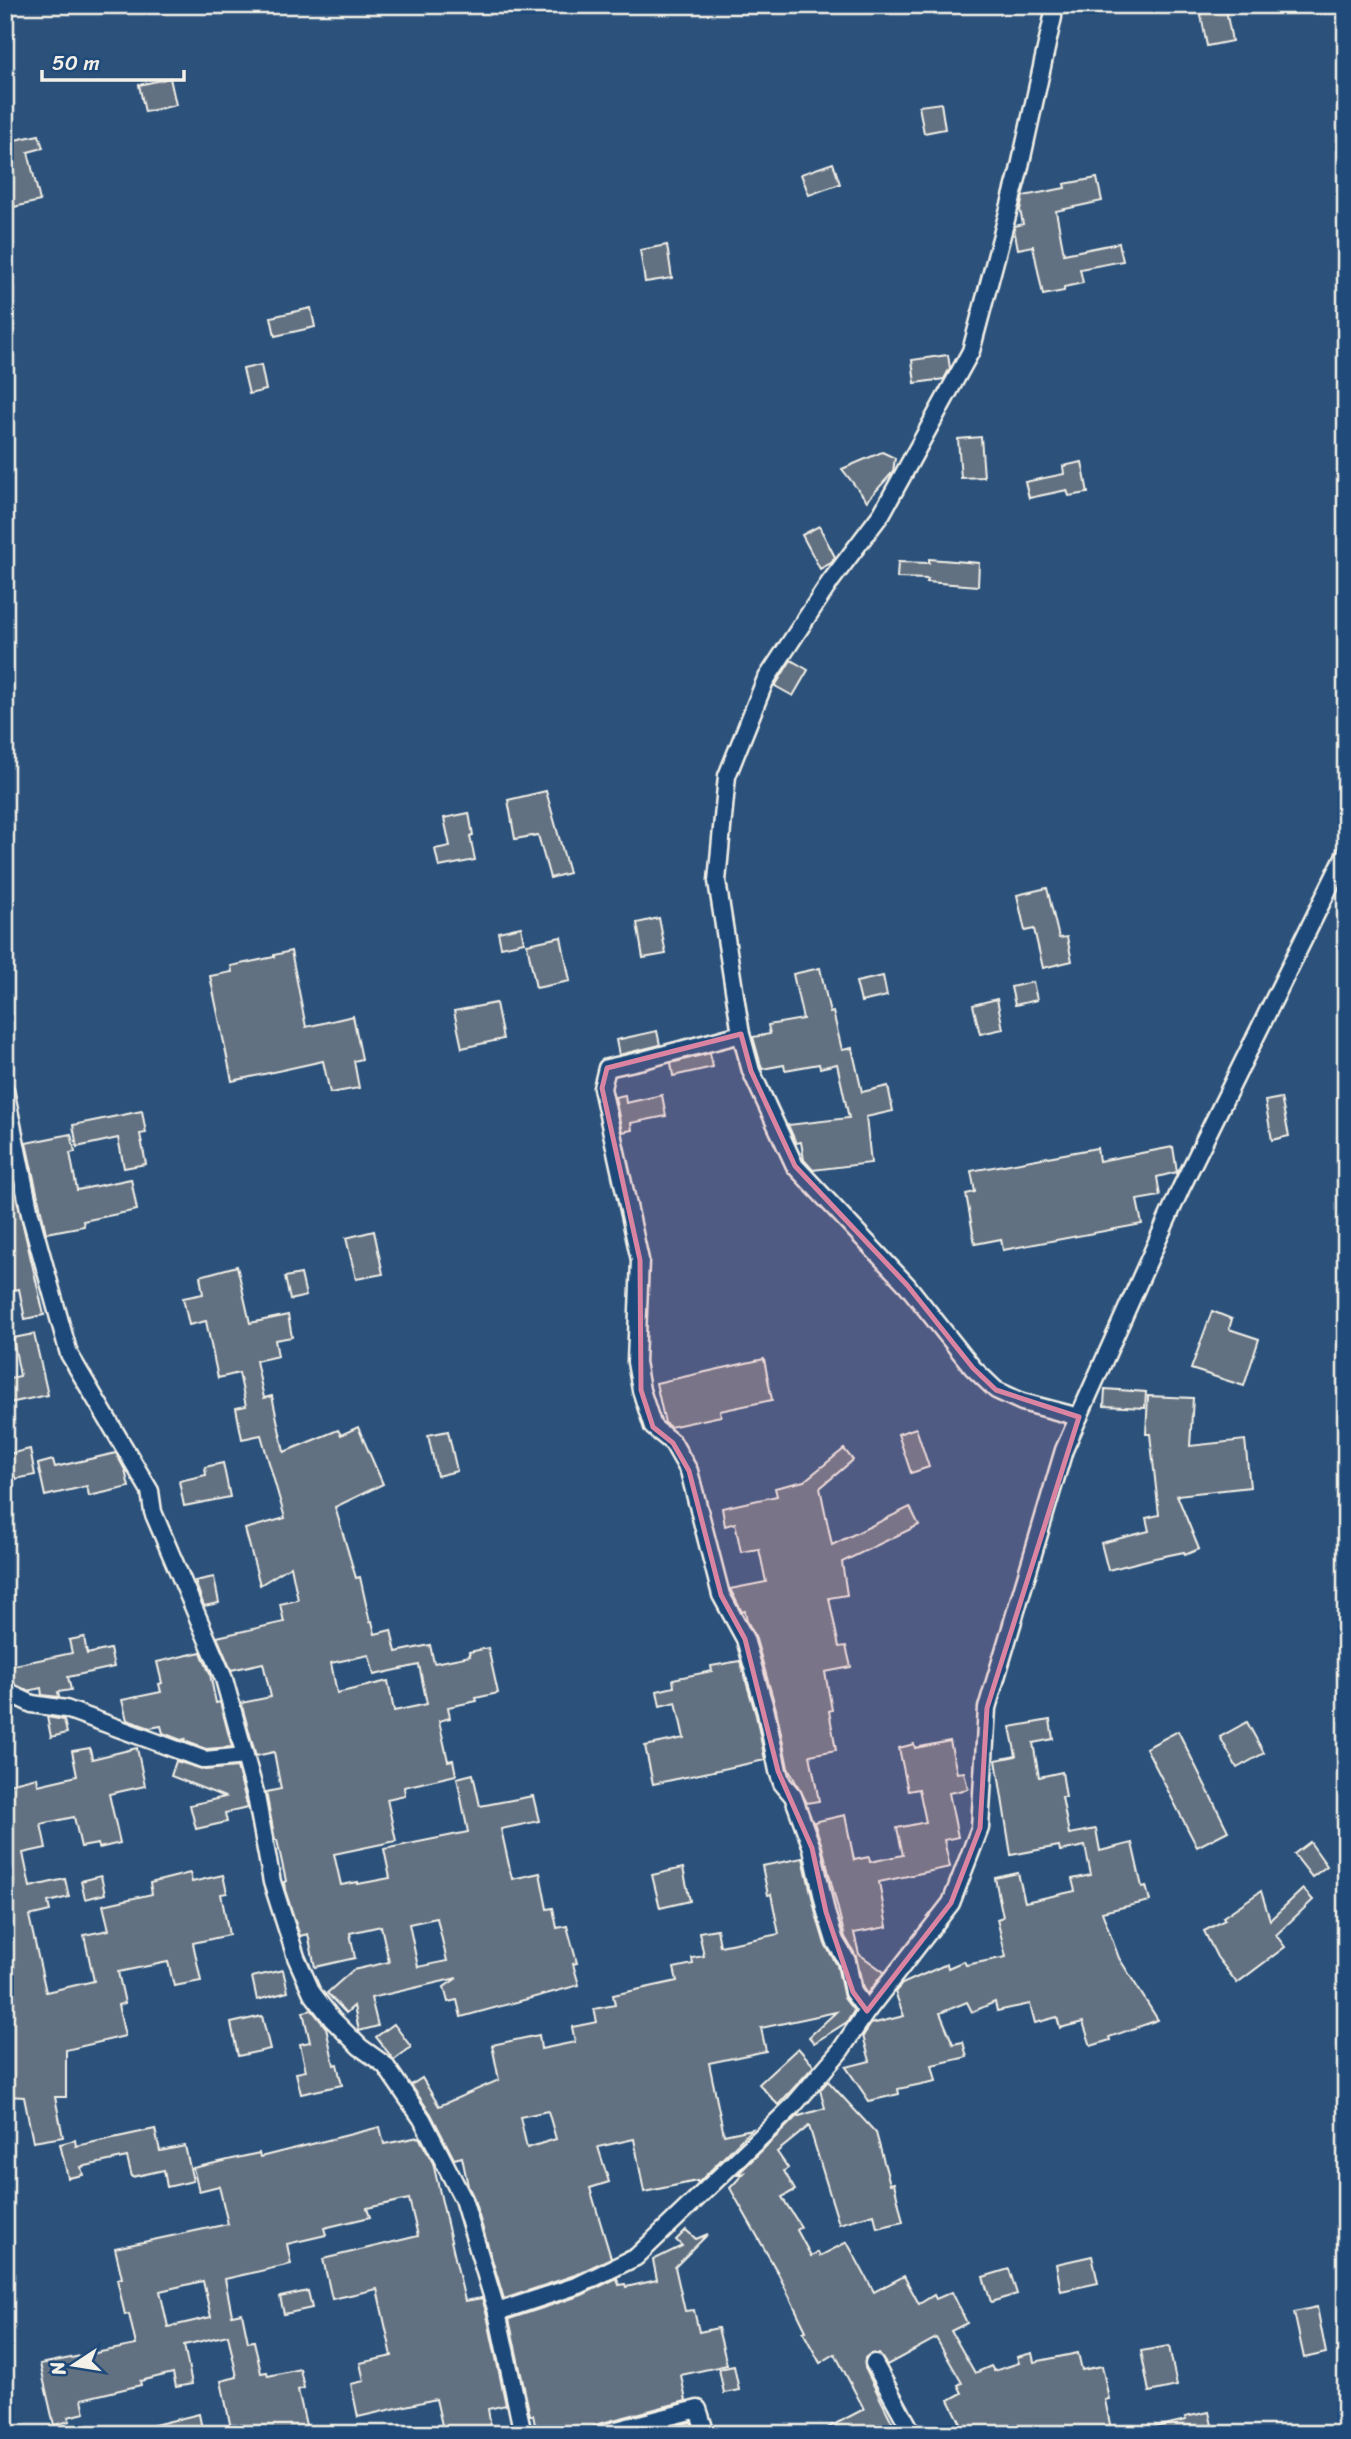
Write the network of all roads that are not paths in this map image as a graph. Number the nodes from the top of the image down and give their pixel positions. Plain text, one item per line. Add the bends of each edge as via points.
1 (1053, 5) edge
2 (1346, 853) edge
3 (741, 1034) junction
4 (5, 1090) edge
5 (1079, 1417) junction
6 (5, 1691) edge
7 (245, 1756) junction
8 (867, 2011) junction
9 (497, 2312) junction
10 (874, 2363) dead end
11 (523, 2434) edge
12 (601, 2434) edge
13 (706, 2434) edge
14 (913, 2434) edge

1 - 3 street via 1019,171 971,351 882,513 765,681 727,776 717,881
2 - 5 street via 1181,1188
3 - 5 street via 751,1071 795,1166 907,1285 973,1368 996,1390
3 - 8 street via 607,1068 602,1088 640,1260 636,1362 653,1427 673,1443 689,1471 721,1595 746,1639 778,1771 793,1796 812,1848 826,1912 847,1961 853,1992
4 - 7 street via 30,1214 69,1354 150,1491 153,1512 224,1679
5 - 8 street via 1064,1450 988,1708 980,1828 951,1903
6 - 7 street via 205,1760
7 - 9 street via 272,1882 312,1993 360,2048 385,2065 422,2119 463,2199
8 - 9 street via 792,2107 636,2258 579,2285
9 - 11 street
10 - 14 street
12 - 13 street via 698,2409

